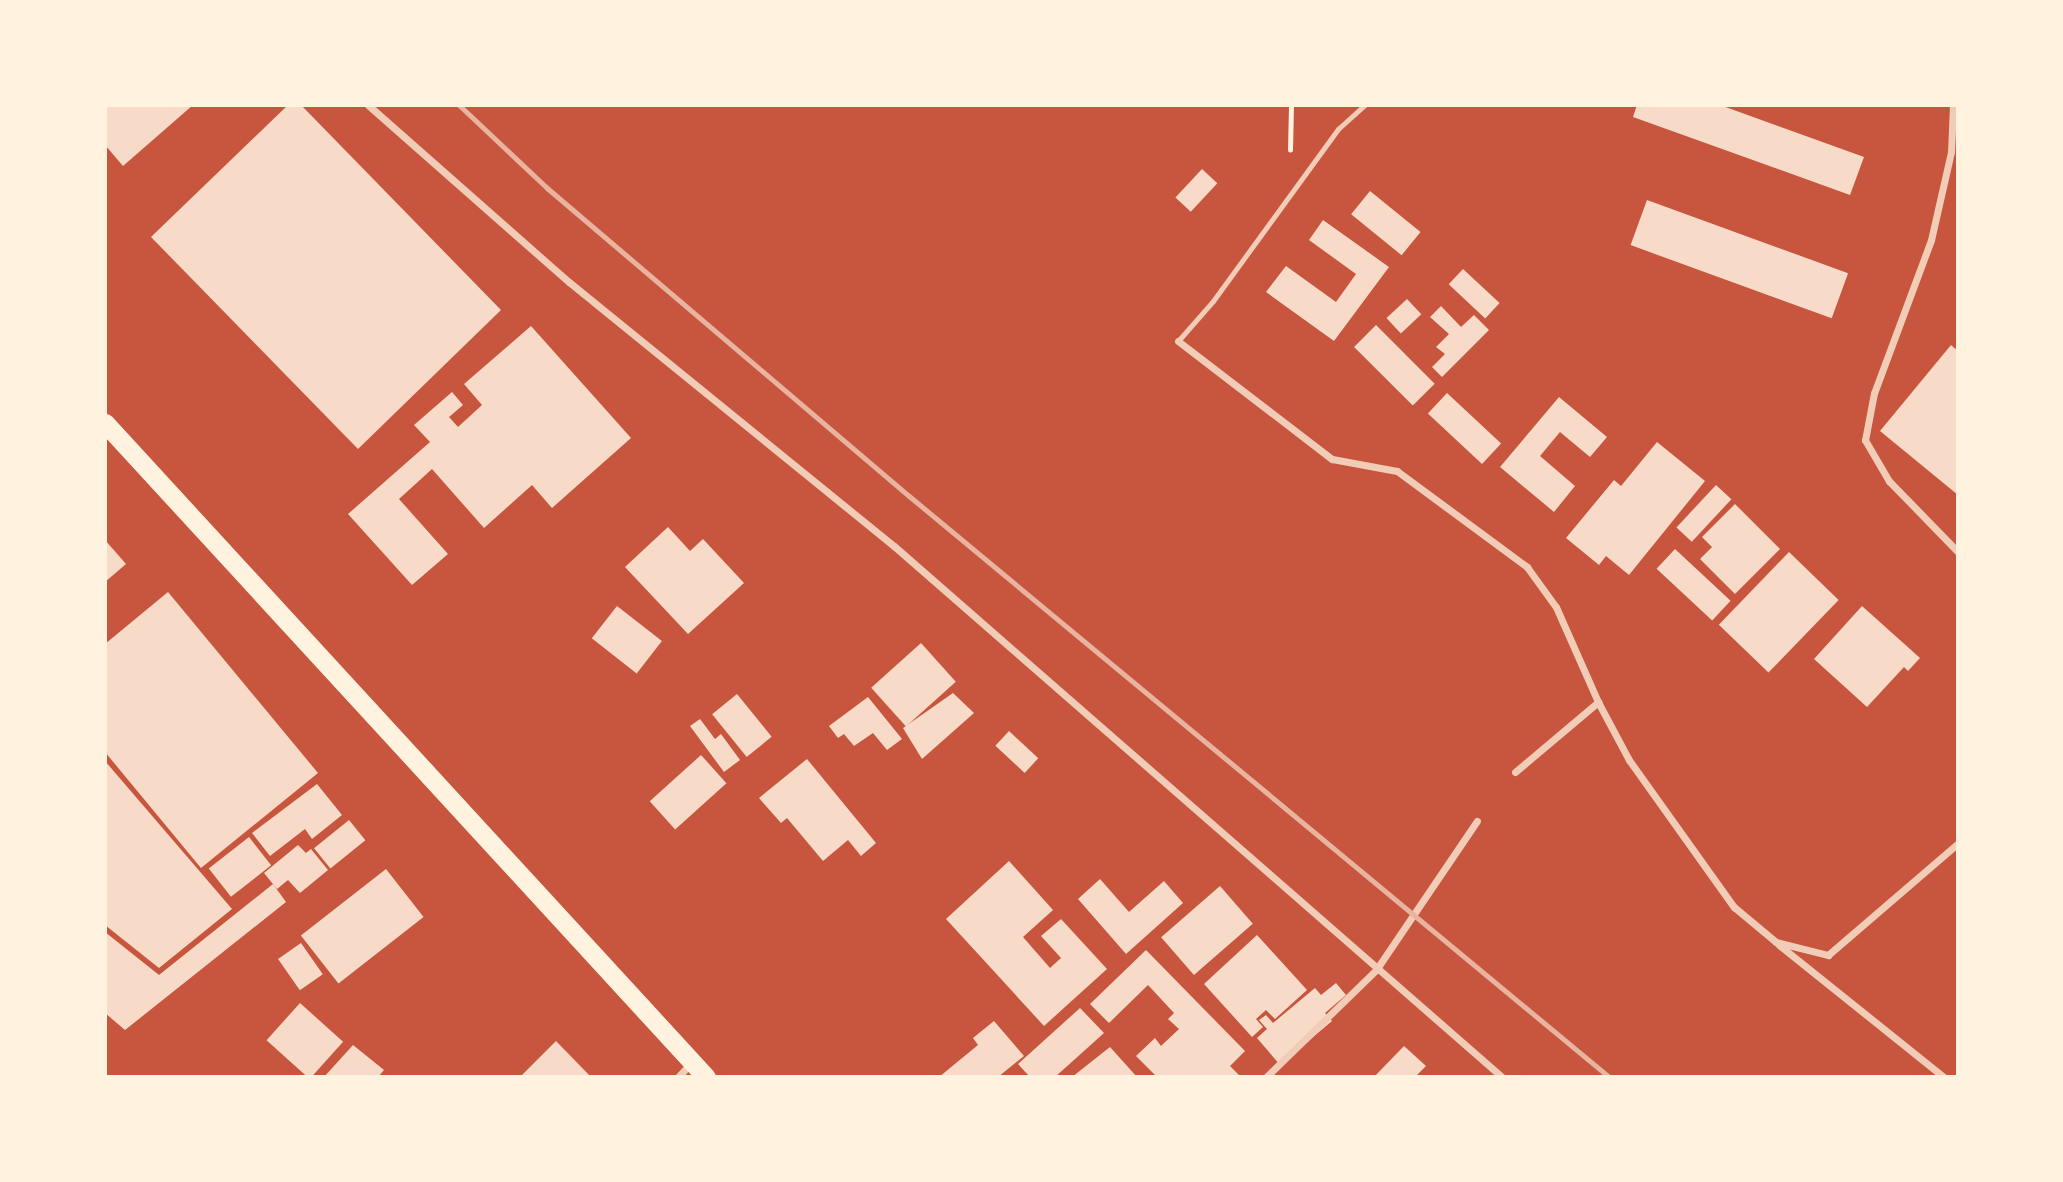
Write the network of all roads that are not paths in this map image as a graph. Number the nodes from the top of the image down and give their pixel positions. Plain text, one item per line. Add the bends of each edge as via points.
1 (368, 105) edge
2 (1365, 105) edge
3 (1953, 105) edge
4 (1178, 341) joint
5 (105, 423) edge
6 (1958, 552) edge
7 (1598, 702) junction
8 (1515, 772) dead end
9 (1477, 821) dead end
10 (1958, 842) edge
11 (1776, 942) junction
12 (1376, 970) junction
13 (692, 1062) junction
14 (678, 1077) edge
15 (706, 1077) edge
16 (1266, 1077) edge
17 (1502, 1077) edge
18 (1944, 1077) edge

1 - 12 street via 569,282 894,546
2 - 4 lane via 1339,130 1213,301
3 - 6 street via 1951,152 1931,240 1874,393 1866,440 1889,481
4 - 7 street via 1332,459 1397,471 1527,566 1556,607
5 - 13 highway
7 - 8 street
7 - 11 street via 1629,760 1734,907
9 - 12 street
10 - 11 street via 1828,955
11 - 18 street
12 - 16 street
12 - 17 street
13 - 14 street
13 - 15 highway

